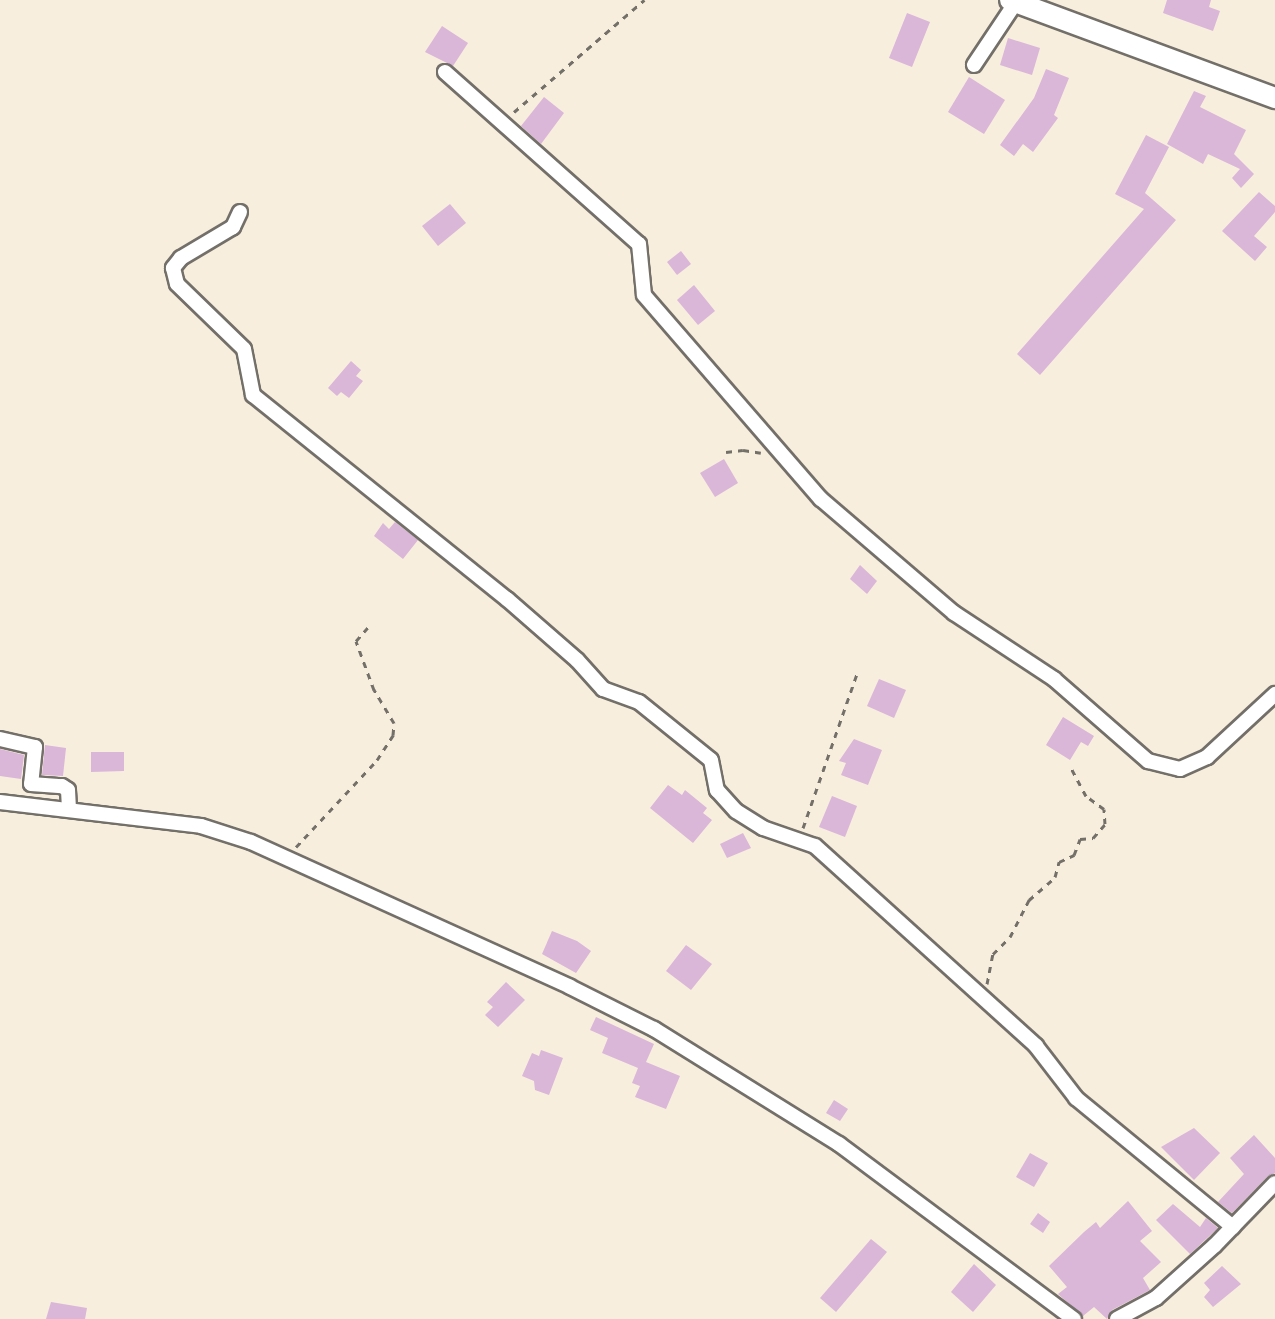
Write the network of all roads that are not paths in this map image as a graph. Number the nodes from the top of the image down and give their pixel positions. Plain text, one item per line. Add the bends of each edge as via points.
1 (1013, 1) edge
2 (974, 65) dead end
3 (445, 72) dead end
4 (1275, 98) edge
5 (240, 212) dead end
6 (1275, 694) edge
7 (0, 739) edge
8 (0, 802) edge
9 (69, 808) junction
10 (1275, 1183) edge
11 (1233, 1227) junction
12 (1074, 1319) edge
13 (1117, 1319) edge

1 - 2 street
1 - 4 street
3 - 6 street via 639,244 644,295 821,499 954,613 1054,679 1148,761 1180,769 1207,757
5 - 11 street via 233,227 173,268 177,284 244,349 253,395 507,599 603,689 639,702 711,760 717,790 736,811 798,843 815,846 1036,1046 1076,1098
7 - 9 street via 35,747 31,784 62,786 68,790
8 - 9 street
9 - 12 street via 201,826 286,858 654,1029 839,1144
10 - 11 street
11 - 13 street via 1156,1298

